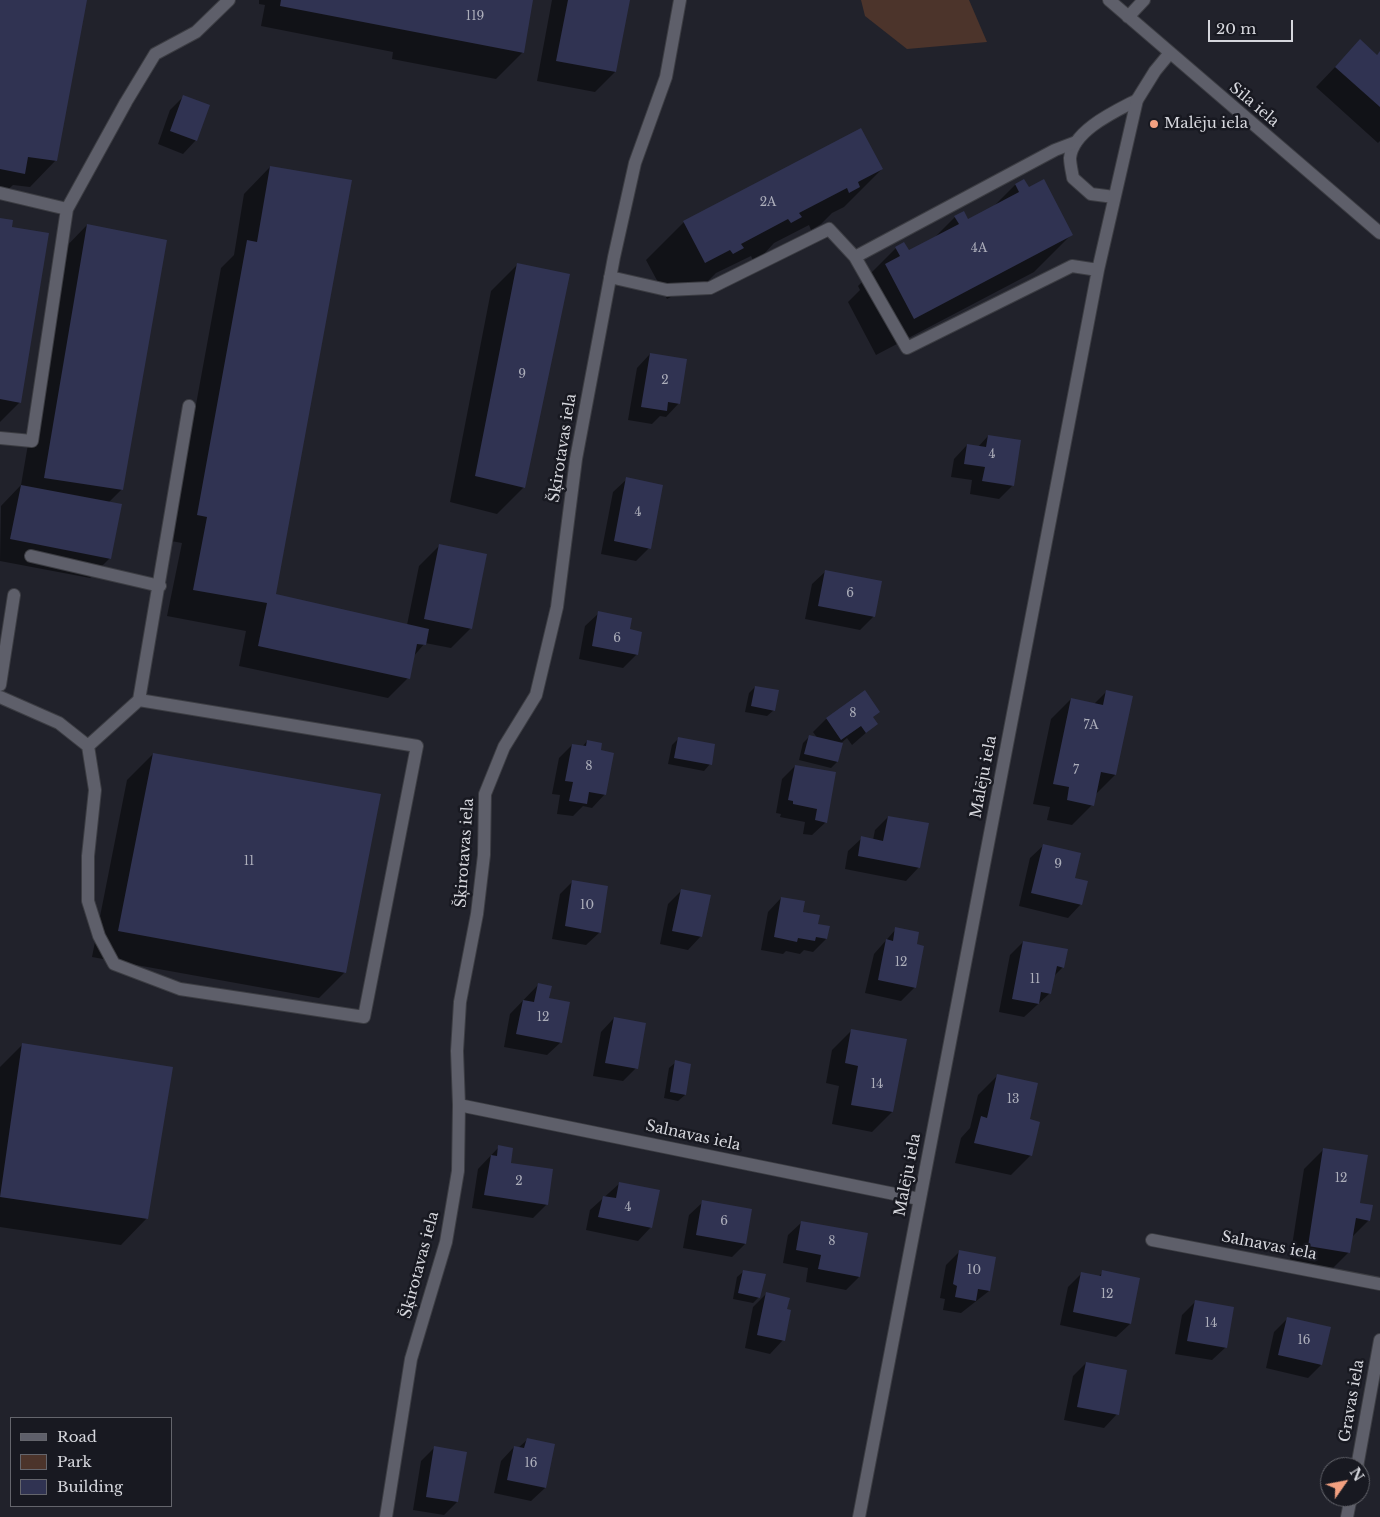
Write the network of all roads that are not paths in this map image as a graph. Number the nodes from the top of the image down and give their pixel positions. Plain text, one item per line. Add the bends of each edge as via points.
1 (230, 0) edge
2 (680, 0) edge
3 (1109, 0) edge
4 (1144, 0) edge
5 (1128, 17) junction
6 (1170, 54) junction
7 (1138, 100) junction
8 (1076, 142) junction
9 (0, 193) edge
10 (1114, 197) junction
11 (67, 209) junction
12 (1380, 234) edge
13 (855, 257) junction
14 (1098, 270) junction
15 (610, 277) junction
16 (189, 406) dead end
17 (0, 438) edge
18 (31, 556) dead end
19 (160, 586) junction
20 (14, 595) dead end
21 (0, 685) edge
22 (0, 696) edge
23 (140, 700) junction
24 (88, 746) junction
25 (459, 1105) junction
26 (920, 1199) junction
27 (1152, 1240) dead end
28 (1380, 1284) edge
29 (1380, 1340) edge
30 (1358, 1457) edge
31 (386, 1517) edge
32 (859, 1517) edge

1 - 11 street via 196,32 155,54
2 - 15 street, Šķirotavas iela via 666,77 635,163
3 - 5 street, Sila iela
4 - 5 street
5 - 6 street, Sila iela
6 - 7 street, Malēju iela via 1155,71
6 - 12 street, Sila iela
7 - 8 street via 1111,114
7 - 10 street, Malēju iela
8 - 10 street via 1070,158 1073,178 1091,194
8 - 13 street via 1055,150
9 - 11 street
10 - 14 street, Malēju iela
11 - 17 street via 32,441
13 - 14 street via 907,348 1072,266
13 - 15 street via 829,229 710,288 667,290
14 - 26 street, Malēju iela
15 - 25 street, Šķirotavas iela via 576,459 558,607 536,695 504,747 485,794 484,855 478,914 460,1002 457,1051
16 - 19 street
18 - 19 street
19 - 23 street
20 - 21 street
22 - 24 street via 59,723
23 - 24 street
23 - 24 street via 416,746 364,1016 180,990 114,964 99,936 88,901 88,856 95,790
25 - 26 street, Salnavas iela
25 - 31 street, Šķirotavas iela via 458,1171 446,1242 411,1359
26 - 32 street, Malēju iela
27 - 28 street, Salnavas iela
29 - 30 street, Gravas iela

